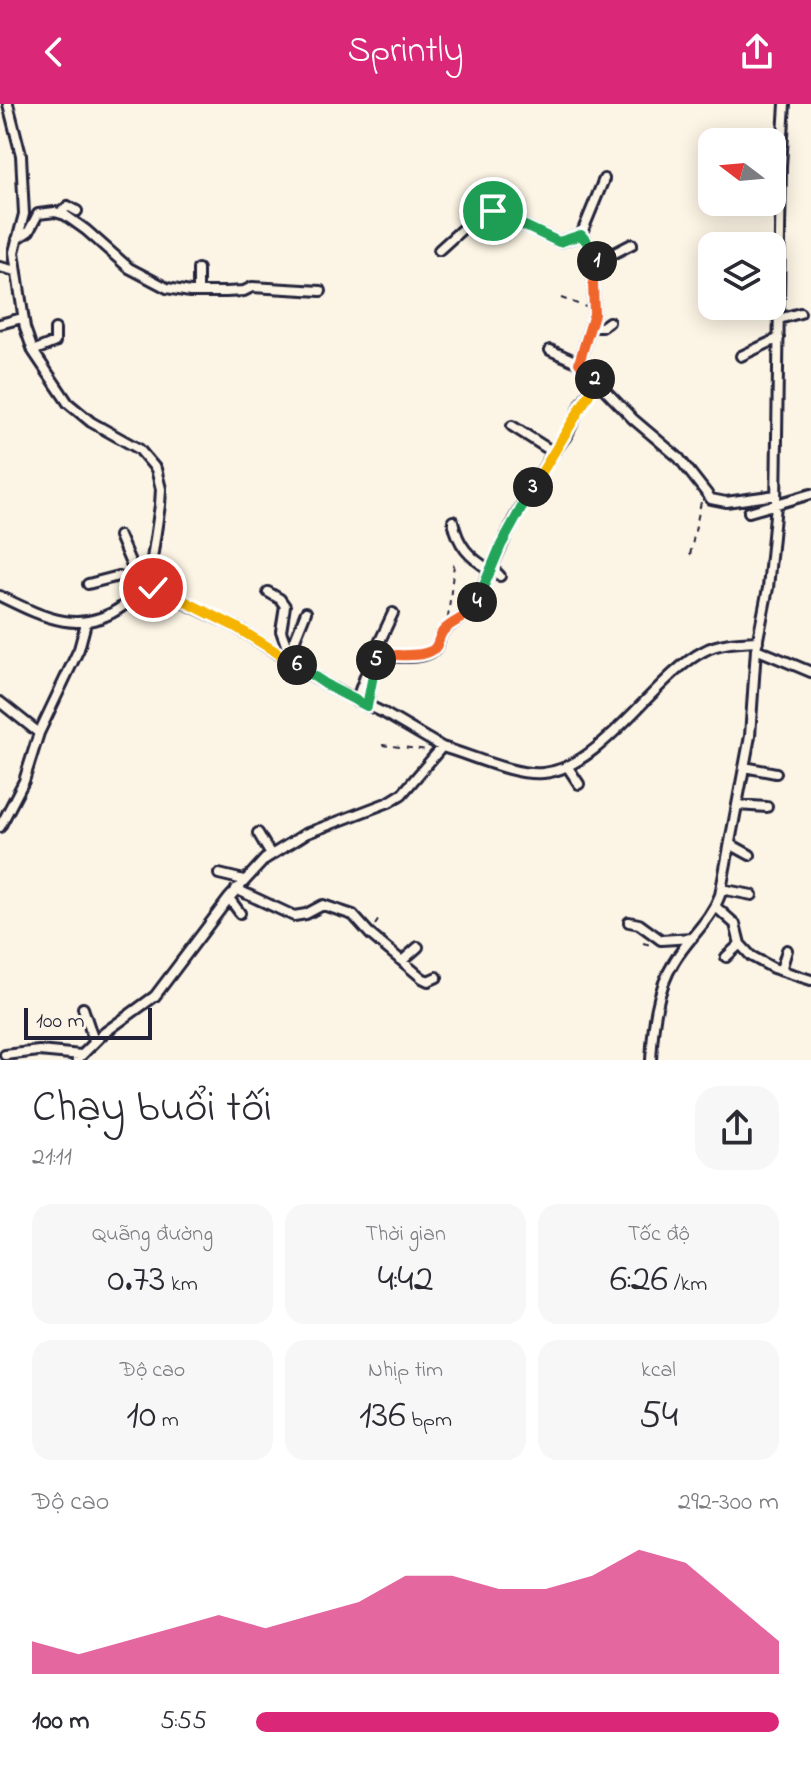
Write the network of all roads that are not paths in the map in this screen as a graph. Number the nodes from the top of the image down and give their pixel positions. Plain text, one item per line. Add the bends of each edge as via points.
1 (8, 104) edge
2 (785, 104) edge
3 (604, 179) dead end
4 (77, 211) dead end
5 (60, 213) junction
6 (780, 232) edge
7 (581, 235) junction
8 (17, 240) junction
9 (632, 244) dead end
10 (439, 250) dead end
11 (597, 262) junction
12 (0, 267) edge
13 (198, 269) dead end
14 (16, 271) junction
15 (321, 291) dead end
16 (198, 292) junction
17 (800, 313) dead end
18 (786, 317) edge
19 (22, 318) junction
20 (779, 320) edge
21 (609, 322) dead end
22 (0, 324) edge
23 (591, 327) junction
24 (55, 329) dead end
25 (779, 338) junction
26 (550, 350) dead end
27 (33, 351) junction
28 (741, 356) dead end
29 (579, 363) junction
30 (597, 381) junction
31 (512, 426) dead end
32 (553, 452) junction
33 (811, 494) edge
34 (776, 495) junction
35 (776, 505) junction
36 (749, 512) dead end
37 (453, 521) dead end
38 (119, 536) dead end
39 (491, 568) junction
40 (500, 576) dead end
41 (88, 584) dead end
42 (147, 586) junction
43 (268, 592) dead end
44 (0, 596) edge
45 (306, 612) dead end
46 (393, 613) dead end
47 (86, 623) junction
48 (757, 645) junction
49 (288, 656) junction
50 (811, 672) edge
51 (356, 701) junction
52 (0, 702) edge
53 (367, 706) junction
54 (39, 733) junction
55 (440, 749) junction
56 (567, 766) junction
57 (744, 767) junction
58 (776, 773) dead end
59 (579, 784) dead end
60 (737, 805) junction
61 (767, 807) dead end
62 (0, 827) edge
63 (258, 833) dead end
64 (730, 844) junction
65 (271, 855) junction
66 (750, 855) dead end
67 (219, 874) dead end
68 (244, 880) junction
69 (236, 889) junction
70 (721, 889) junction
71 (752, 895) dead end
72 (229, 898) junction
73 (716, 907) junction
74 (240, 913) dead end
75 (629, 922) dead end
76 (693, 938) junction
77 (740, 944) junction
78 (418, 947) dead end
79 (787, 950) dead end
80 (726, 957) dead end
81 (402, 961) junction
82 (781, 970) junction
83 (437, 977) dead end
84 (811, 980) edge
85 (83, 1008) dead end
86 (94, 1041) junction
87 (5, 1055) dead end
88 (79, 1057) edge
89 (651, 1060) edge

1 - 8 street via 24,188
2 - 6 street
3 - 7 street
4 - 5 street via 68,206
5 - 8 street via 41,212
5 - 16 street via 138,274 167,288
7 - 10 street via 559,242 493,211 470,222
7 - 11 street via 597,254
8 - 14 street
9 - 11 street
11 - 23 street
12 - 14 street
13 - 16 street
14 - 19 street
15 - 16 street via 252,287
17 - 18 street
19 - 22 street
19 - 27 street
20 - 25 street
21 - 23 street
23 - 29 street
24 - 27 street via 55,342
25 - 28 street
25 - 34 street
26 - 29 street
27 - 42 street via 68,403 139,449 156,469 160,505
29 - 30 street
30 - 32 street
30 - 34 street via 679,458 707,495 726,502
31 - 32 street
32 - 39 street
33 - 35 street
34 - 35 street
35 - 36 street
35 - 48 street
37 - 39 street via 461,547
38 - 42 street via 134,571
39 - 40 street
39 - 53 street via 473,608 447,628 437,647 411,656 379,656
41 - 42 street via 119,576
42 - 47 street via 118,609
42 - 49 street
43 - 49 street via 285,606 281,631
44 - 47 street via 43,616
45 - 49 street
46 - 51 street
47 - 54 street
48 - 50 street
48 - 56 street via 728,643 696,655 592,750
48 - 57 street
49 - 51 street
51 - 53 street
52 - 54 street
53 - 55 street
54 - 62 street via 24,781
55 - 56 street via 524,772 541,774
55 - 65 street via 402,794 305,834
56 - 59 street
57 - 58 street
57 - 60 street
60 - 61 street
60 - 64 street
63 - 65 street
64 - 66 street
64 - 70 street
65 - 68 street
67 - 68 street
68 - 69 street
69 - 72 street
69 - 81 street via 294,916 319,906 353,915
70 - 71 street
70 - 73 street
72 - 74 street
72 - 86 street via 155,996
73 - 76 street
73 - 77 street via 735,924
75 - 76 street via 661,940
76 - 89 street via 673,963 662,991
77 - 80 street
77 - 82 street via 751,956
78 - 81 street
79 - 82 street
81 - 83 street via 425,980
82 - 84 street
85 - 86 street
86 - 88 street
87 - 88 street via 39,1051

